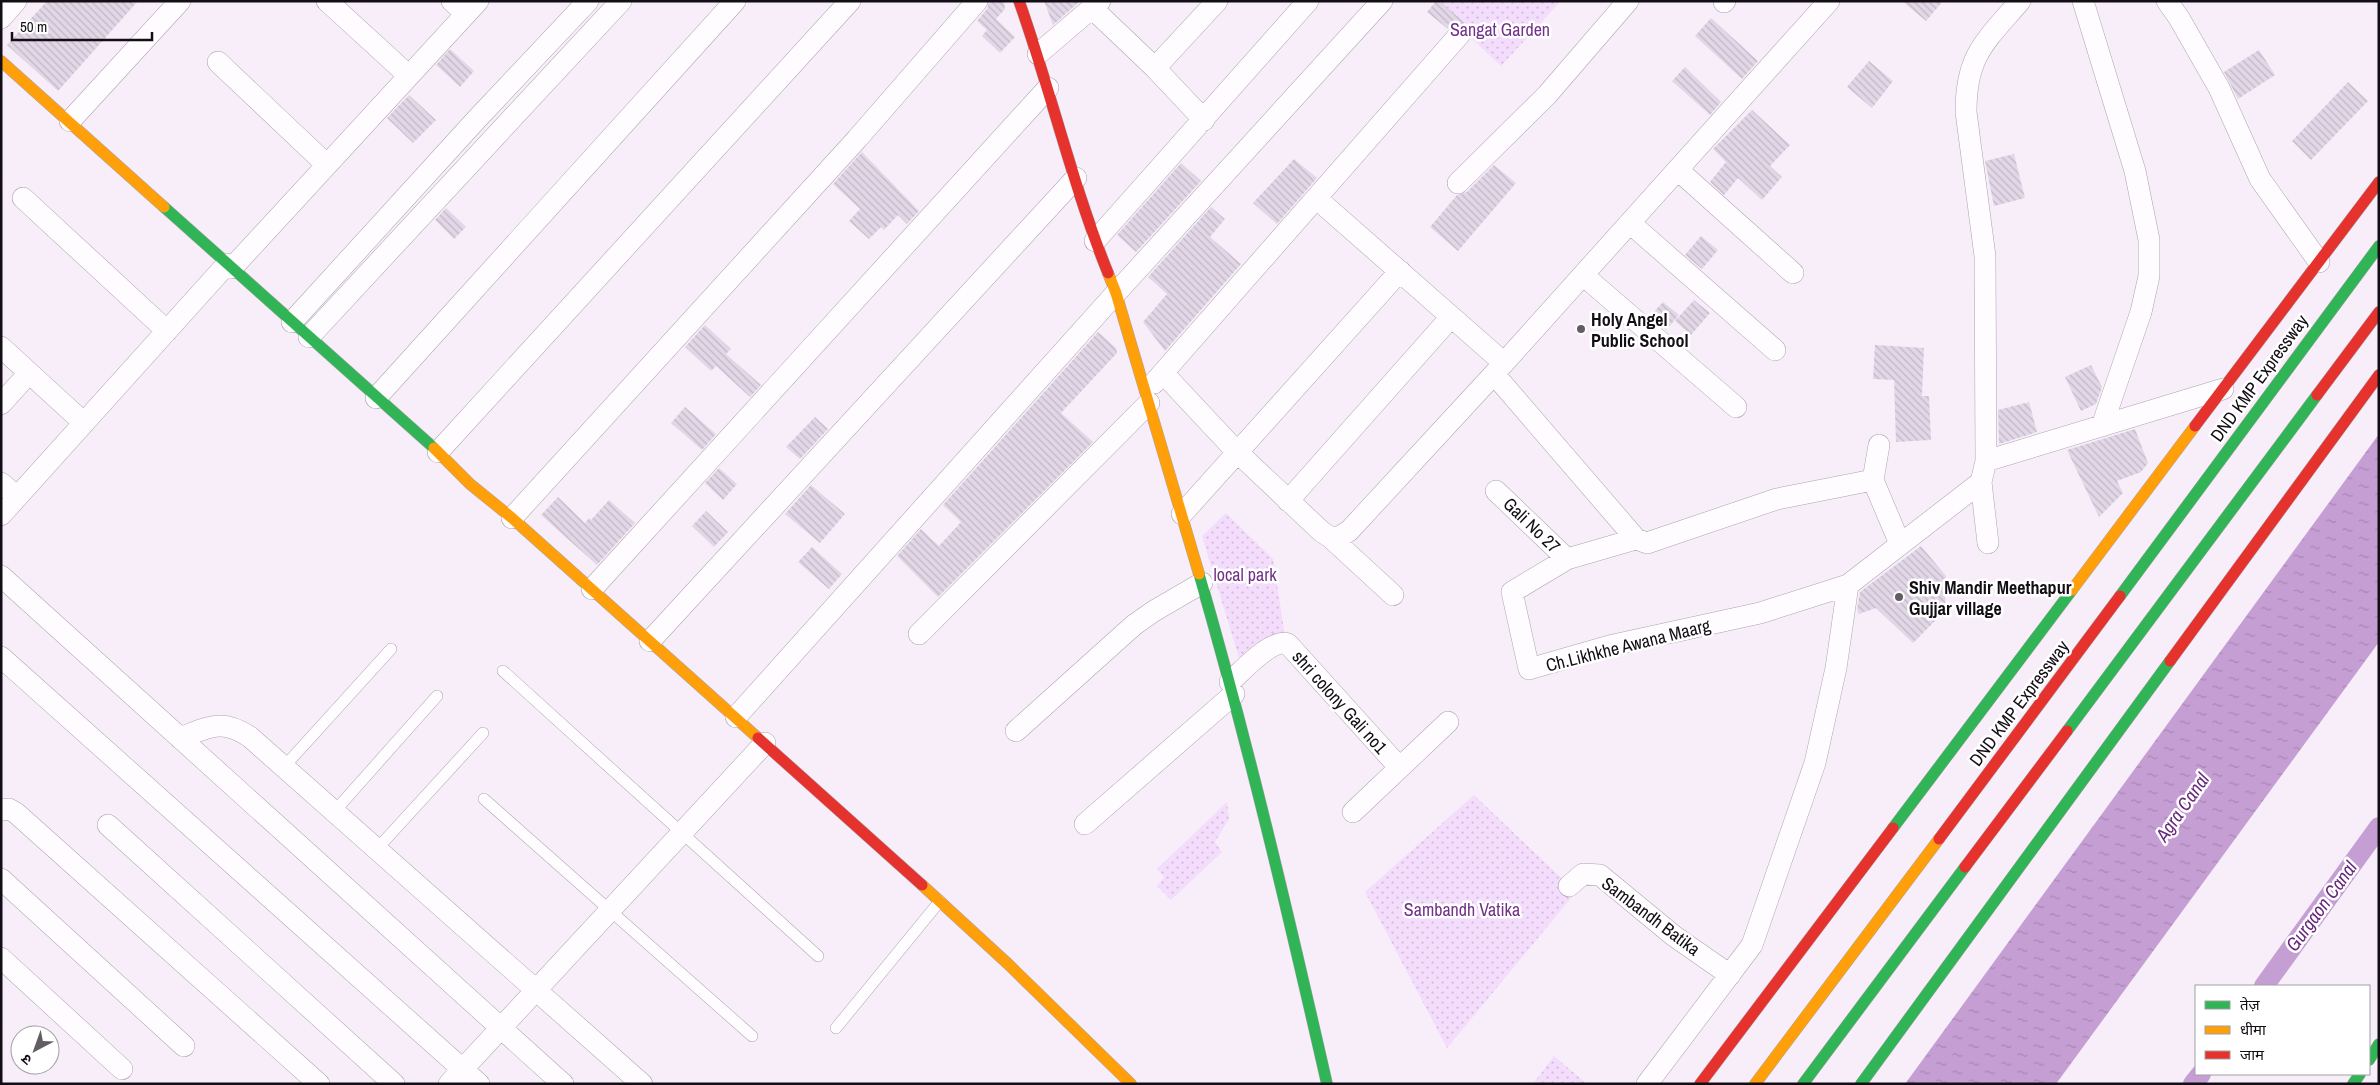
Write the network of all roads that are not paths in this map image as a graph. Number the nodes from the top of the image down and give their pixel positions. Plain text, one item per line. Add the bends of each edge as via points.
1 (16, 1) edge
2 (180, 1) edge
3 (327, 1) edge
4 (588, 1) edge
5 (621, 1) edge
6 (735, 1) edge
7 (850, 1) edge
8 (977, 1) edge
9 (1019, 1) edge
10 (1217, 1) edge
11 (1308, 1) edge
12 (1382, 1) edge
13 (1628, 1) edge
14 (1829, 1) edge
15 (2020, 1) edge
16 (2084, 1) edge
17 (2167, 1) edge
18 (465, 5) edge
19 (1096, 5) edge
20 (1, 18) edge
21 (1460, 34) dead end
22 (1038, 54) junction
23 (1, 60) edge
24 (218, 62) dead end
25 (1155, 68) junction
26 (409, 76) junction
27 (1048, 88) junction
28 (1204, 120) junction
29 (70, 121) junction
30 (327, 164) junction
31 (1678, 170) junction
32 (1076, 178) junction
33 (2379, 182) edge
34 (1458, 183) dead end
35 (23, 198) dead end
36 (1316, 198) junction
37 (1630, 224) junction
38 (1096, 241) junction
39 (2379, 246) edge
40 (2319, 262) junction
41 (230, 266) junction
42 (1400, 272) junction
43 (1793, 273) dead end
44 (1583, 275) junction
45 (1116, 292) junction
46 (2379, 312) edge
47 (1451, 317) junction
48 (292, 322) junction
49 (167, 331) junction
50 (309, 337) junction
51 (1, 348) edge
52 (1775, 350) dead end
53 (1499, 369) junction
54 (29, 373) junction
55 (1163, 373) junction
56 (2379, 375) edge
57 (2223, 389) junction
58 (376, 398) junction
59 (1147, 398) junction
60 (1, 404) edge
61 (1736, 407) dead end
62 (84, 423) junction
63 (2102, 426) junction
64 (1878, 445) dead end
65 (1236, 450) junction
66 (438, 452) junction
67 (1986, 461) junction
68 (1873, 480) junction
69 (1981, 482) junction
70 (9, 490) edge
71 (1496, 491) dead end
72 (1288, 501) junction
73 (1182, 514) junction
74 (1, 515) edge
75 (512, 518) junction
76 (1330, 536) junction
77 (1636, 539) junction
78 (1988, 543) dead end
79 (1900, 544) junction
80 (1567, 559) junction
81 (1, 576) edge
82 (1202, 583) junction
83 (1848, 585) junction
84 (592, 589) junction
85 (1393, 595) dead end
86 (919, 634) dead end
87 (650, 641) junction
88 (391, 649) dead end
89 (1, 657) edge
90 (503, 671) dead end
91 (1232, 688) junction
92 (437, 696) dead end
93 (736, 717) junction
94 (1448, 722) dead end
95 (1016, 731) dead end
96 (483, 733) dead end
97 (180, 738) junction
98 (764, 743) junction
99 (282, 768) junction
100 (1399, 768) junction
101 (484, 799) dead end
102 (1, 810) edge
103 (334, 812) junction
104 (1353, 812) dead end
105 (1085, 824) dead end
106 (108, 825) dead end
107 (681, 833) junction
108 (376, 850) junction
109 (1, 879) edge
110 (1569, 886) dead end
111 (940, 901) junction
112 (610, 910) junction
113 (818, 956) dead end
114 (1, 958) edge
115 (1730, 976) junction
116 (536, 990) junction
117 (501, 1028) junction
118 (836, 1028) dead end
119 (752, 1036) dead end
120 (2379, 1044) edge
121 (184, 1046) dead end
122 (2370, 1058) edge
123 (122, 1069) dead end
124 (456, 1076) edge
125 (319, 1084) edge
126 (394, 1084) edge
127 (479, 1084) edge
128 (563, 1084) edge
129 (642, 1084) edge
130 (1131, 1084) edge
131 (1327, 1084) edge
132 (1647, 1084) edge
133 (1700, 1084) edge
134 (1755, 1084) edge
135 (1803, 1084) edge
136 (1861, 1084) edge

1 - 20 street
2 - 29 street
3 - 26 street
4 - 48 street
5 - 50 street
6 - 58 street
7 - 66 street
8 - 75 street via 850,146
9 - 22 main road
10 - 25 street
11 - 28 street
12 - 45 street
13 - 34 street via 1546,95
14 - 31 street
15 - 67 street via 1972,63 1966,90 1984,256
16 - 63 street via 2135,171 2149,240 2149,276 2141,312
17 - 40 street via 2219,88 2260,179
18 - 26 street
19 - 22 street
19 - 25 street
21 - 36 street
22 - 27 main road
23 - 29 main road
24 - 30 street
25 - 28 street
26 - 30 street
27 - 32 main road
27 - 84 street
28 - 38 street
29 - 41 main road
30 - 41 street
31 - 37 street
31 - 43 street
32 - 38 main road
32 - 87 street
33 - 40 main road
35 - 49 street
36 - 42 street
36 - 55 street
37 - 44 street
37 - 52 street
38 - 45 main road
39 - 134 main road, DND KMP Expressway
40 - 57 main road
41 - 48 main road
41 - 49 street
42 - 47 street
42 - 65 street
44 - 53 street
44 - 61 street
45 - 59 main road
45 - 93 street
46 - 135 main road
47 - 53 street
47 - 72 street
48 - 50 main road
49 - 62 street
50 - 58 main road
51 - 54 street
53 - 76 street via 1349,531 1339,537
53 - 77 street
54 - 60 street
54 - 62 street
55 - 59 street
55 - 65 street
56 - 136 main road
57 - 63 street
57 - 133 main road
58 - 66 main road
59 - 73 main road
59 - 86 street
62 - 70 street
63 - 67 street
64 - 68 street
65 - 72 street
65 - 73 street
66 - 75 main road via 470,484
67 - 69 street
68 - 77 street, Ch.Likhkhe Awana Maarg via 1776,500 1647,543
68 - 79 street
69 - 78 street
69 - 79 street
70 - 74 street
71 - 80 street, Gali No 27
72 - 76 street
73 - 82 main road
75 - 84 main road
76 - 85 street
77 - 80 street, Ch.Likhkhe Awana Maarg
79 - 83 street
80 - 83 street, Ch.Likhkhe Awana Maarg via 1512,592 1529,669 1609,646 1760,613
81 - 97 street
82 - 91 main road
82 - 95 street via 1134,625
83 - 115 street via 1836,668 1815,763 1752,945
84 - 87 main road
87 - 93 main road
88 - 99 lane
89 - 124 street
90 - 107 lane
91 - 100 street, shri colony Gali no1 via 1271,646 1283,642 1288,644
91 - 105 street
91 - 131 main road via 1277,864
92 - 103 lane
93 - 98 main road
94 - 100 street, shri colony Gali no1
96 - 108 lane
97 - 99 street via 214,725 237,728 250,736
97 - 117 street
98 - 107 street
98 - 111 main road
99 - 103 street
100 - 104 street, shri colony Gali no1
101 - 112 lane
102 - 125 street via 9,809 16,813
103 - 108 street
106 - 126 street
107 - 112 street
107 - 113 lane
108 - 116 street
109 - 121 street
110 - 115 street, Sambandh Batika via 1583,874 1600,875 1674,936
111 - 118 lane
111 - 130 main road
112 - 116 street
112 - 119 lane
114 - 123 street
115 - 132 street
116 - 117 street
116 - 129 street
117 - 124 street
117 - 128 street
120 - 122 main road
124 - 127 street

